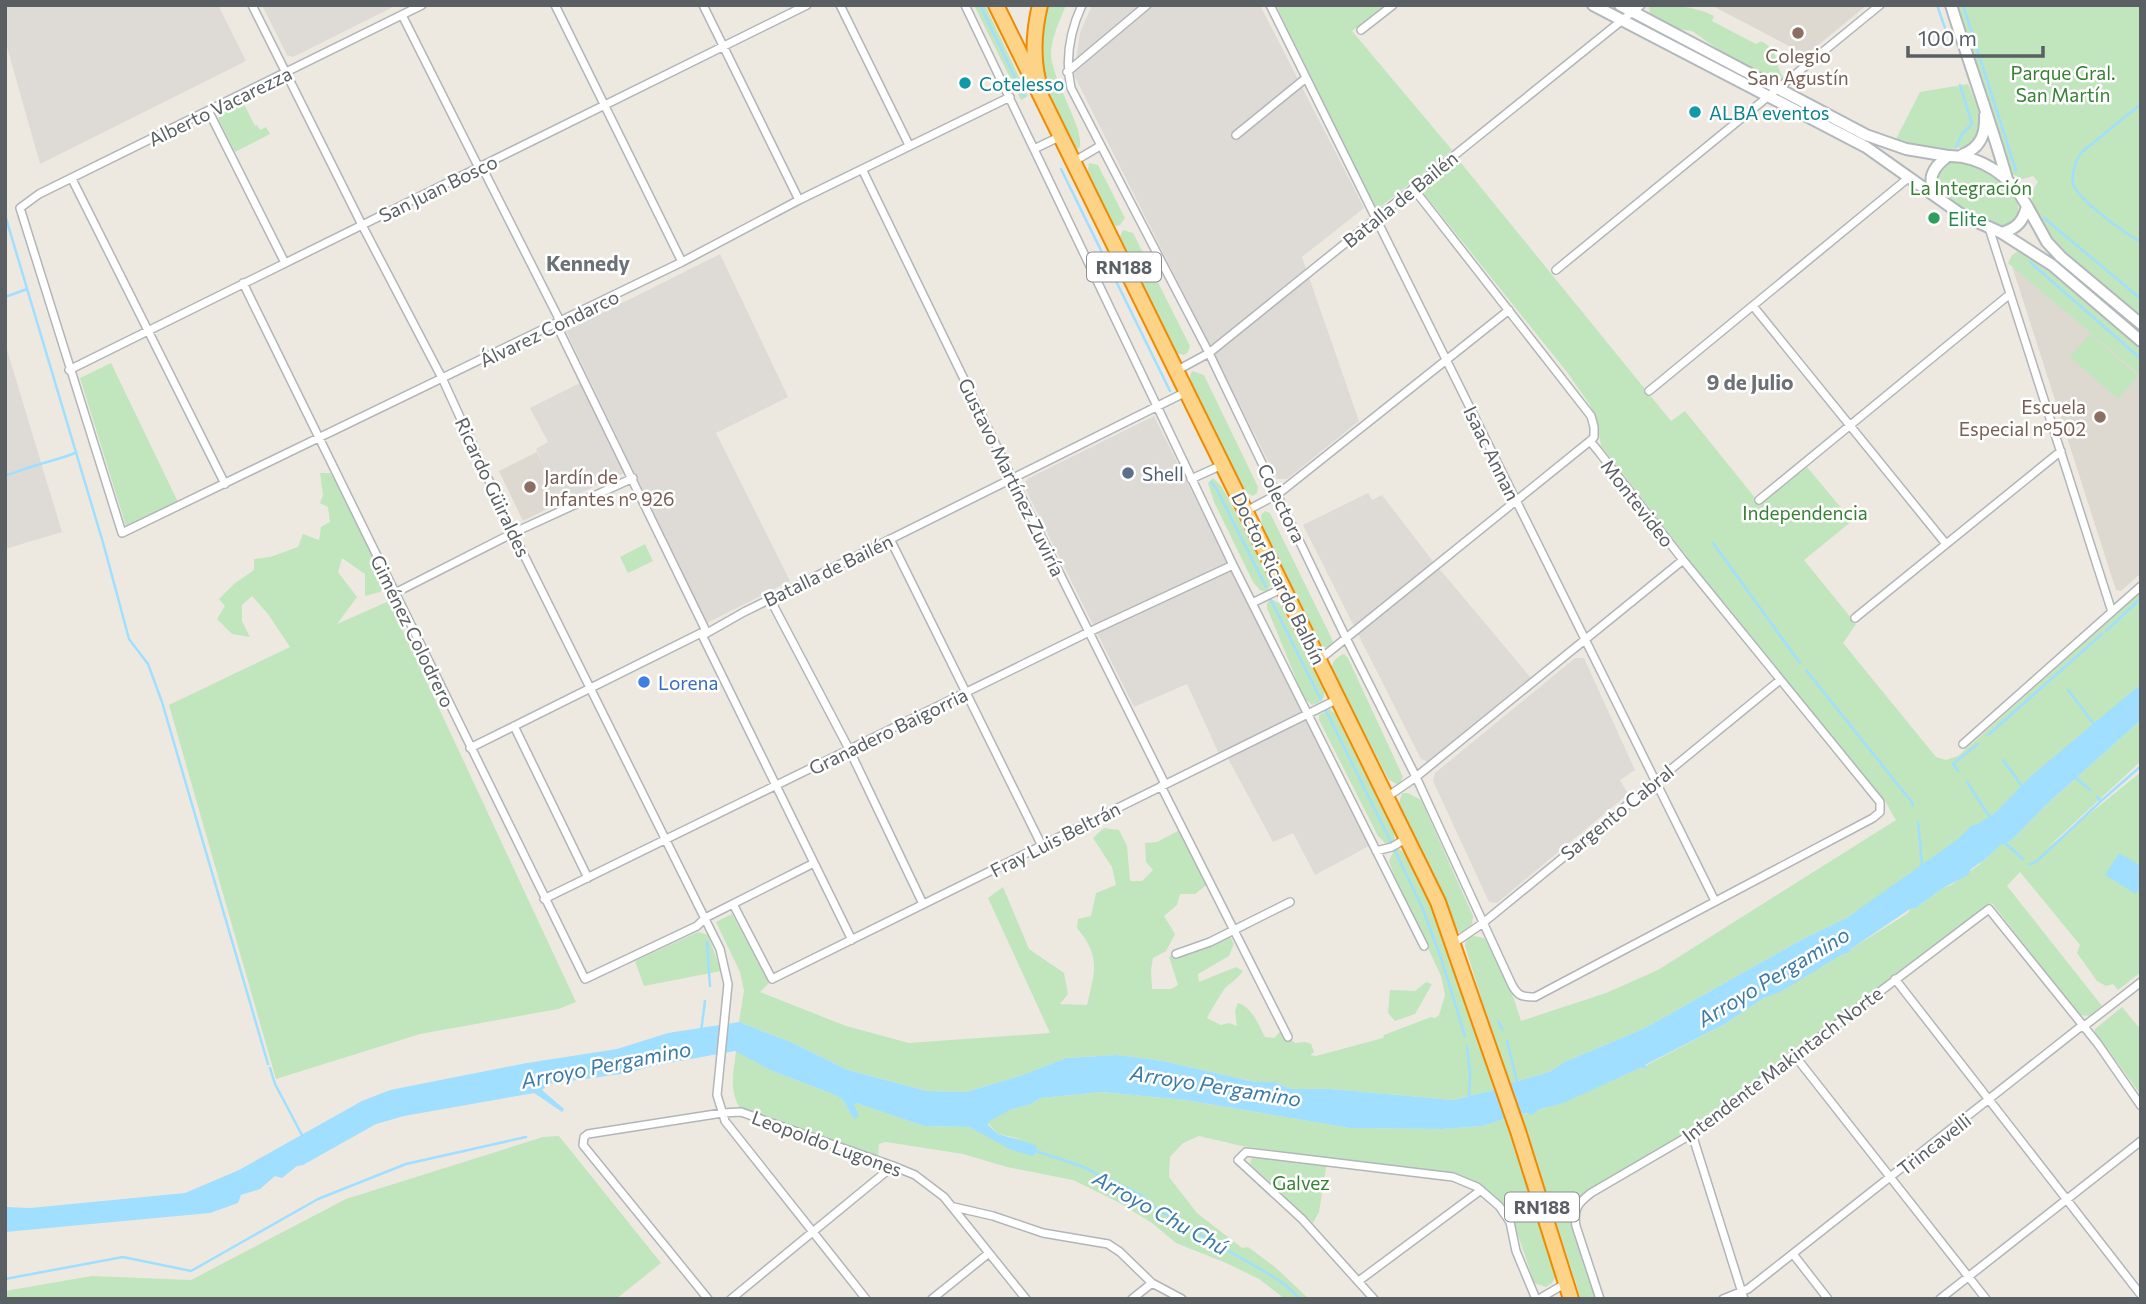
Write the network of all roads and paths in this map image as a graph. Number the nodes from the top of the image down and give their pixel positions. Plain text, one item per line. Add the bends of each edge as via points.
1 (252, 5) edge
2 (422, 5) edge
3 (555, 5) edge
4 (703, 5) edge
5 (807, 5) edge
6 (840, 5) edge
7 (965, 5) edge
8 (996, 5) edge
9 (1040, 5) edge
10 (1082, 5) edge
11 (1147, 5) edge
12 (1270, 5) edge
13 (1393, 5) edge
14 (1593, 5) edge
15 (1620, 5) edge
16 (1880, 5) edge
17 (1951, 5) edge
18 (1637, 9) edge
19 (402, 15) junction
20 (1621, 21) junction
21 (1362, 30) dead end
22 (723, 47) junction
23 (1068, 72) junction
24 (285, 74) junction
25 (1306, 78) junction
26 (1779, 88) junction
27 (1010, 97) junction
28 (1768, 97) junction
29 (604, 107) junction
30 (1984, 109) junction
31 (1047, 111) junction
32 (209, 112) junction
33 (1236, 135) dead end
34 (1059, 137) junction
35 (909, 145) junction
36 (1100, 146) junction
37 (1034, 149) junction
38 (1962, 155) junction
39 (1948, 156) junction
40 (1072, 163) junction
41 (481, 167) junction
42 (862, 169) junction
43 (1907, 178) junction
44 (72, 179) junction
45 (2007, 179) junction
46 (1413, 188) junction
47 (799, 200) junction
48 (1943, 202) junction
49 (2027, 206) junction
50 (1375, 219) junction
51 (362, 225) junction
52 (1989, 228) junction
53 (2002, 233) junction
54 (682, 262) junction
55 (285, 263) junction
56 (1556, 270) dead end
57 (243, 283) junction
58 (2010, 294) junction
59 (1753, 306) junction
60 (1508, 310) junction
61 (559, 323) junction
62 (2141, 324) edge
63 (148, 331) junction
64 (2141, 341) edge
65 (1209, 353) junction
66 (1446, 360) junction
67 (69, 370) junction
68 (1176, 371) junction
69 (443, 380) junction
70 (1649, 391) dead end
71 (1186, 392) junction
72 (1156, 407) junction
73 (1849, 425) junction
74 (318, 439) junction
75 (1590, 441) junction
76 (2060, 451) junction
77 (1222, 465) junction
78 (633, 478) junction
79 (1012, 478) junction
80 (1191, 478) junction
81 (225, 484) junction
82 (1278, 494) junction
83 (1759, 499) dead end
84 (1515, 500) junction
85 (1246, 511) junction
86 (513, 533) junction
87 (890, 539) junction
88 (1945, 544) junction
89 (1683, 560) junction
90 (1233, 565) junction
91 (2141, 586) edge
92 (1284, 588) junction
93 (395, 593) junction
94 (770, 599) junction
95 (1252, 603) junction
96 (2112, 612) junction
97 (1855, 618) dead end
98 (1089, 632) junction
99 (704, 633) junction
100 (1346, 638) junction
101 (1585, 640) junction
102 (1319, 660) junction
103 (1780, 680) junction
104 (589, 687) junction
105 (966, 693) junction
106 (1338, 698) junction
107 (1307, 714) junction
108 (514, 726) junction
109 (1963, 744) dead end
110 (470, 748) junction
111 (849, 749) junction
112 (1416, 777) junction
113 (1655, 780) junction
114 (1163, 785) junction
115 (777, 786) junction
116 (1387, 797) junction
117 (1407, 838) junction
118 (665, 839) junction
119 (1042, 846) junction
120 (1376, 851) junction
121 (814, 863) junction
122 (588, 878) junction
123 (544, 899) junction
124 (1715, 901) junction
125 (1290, 902) dead end
126 (733, 904) junction
127 (923, 904) junction
128 (705, 918) junction
129 (1483, 923) junction
130 (1234, 930) junction
131 (852, 940) junction
132 (1454, 943) junction
133 (1424, 946) dead end
134 (1176, 954) dead end
135 (1895, 979) junction
136 (2141, 982) edge
137 (2083, 1027) junction
138 (1287, 1037) dead end
139 (1795, 1056) junction
140 (1990, 1100) junction
141 (2141, 1106) edge
142 (722, 1113) junction
143 (1692, 1133) junction
144 (2141, 1141) edge
145 (893, 1167) junction
146 (1892, 1178) junction
147 (1481, 1190) junction
148 (2066, 1199) junction
149 (953, 1207) junction
150 (813, 1232) junction
151 (989, 1253) junction
152 (1793, 1254) junction
153 (1969, 1276) junction
154 (1360, 1280) junction
155 (1152, 1283) junction
156 (1566, 1283) junction
157 (2141, 1295) edge
158 (1743, 1296) edge
159 (708, 1299) edge
160 (731, 1299) edge
161 (866, 1299) edge
162 (932, 1299) edge
163 (1026, 1299) edge
164 (1132, 1299) edge
165 (1182, 1299) edge
166 (1374, 1299) edge
167 (1538, 1299) edge
168 (1572, 1299) edge
169 (1600, 1299) edge
170 (1723, 1299) edge
171 (1828, 1299) edge
172 (1940, 1299) edge
173 (1986, 1299) edge

1 - 24 street, Ricardo Güiraldes
2 - 19 street, Alberto Vacarezza
3 - 29 street
4 - 22 street
5 - 22 street, San Juan Bosco
6 - 35 street
7 - 27 street
8 - 31 highway, RN188
9 - 31 highway via 1034,52
10 - 23 street, Colectora via 1073,29
11 - 23 street
12 - 25 street, Isaac Annan
13 - 21 street
14 - 20 main road
15 - 18 main road
16 - 26 street
17 - 30 main road
18 - 20 street, Batalla de Bailén
18 - 26 main road
19 - 24 street, Alberto Vacarezza
19 - 41 street
20 - 28 main road
20 - 46 street, Batalla de Bailén
22 - 29 street, San Juan Bosco
22 - 47 street
23 - 36 street, Colectora via 1071,88
24 - 32 street, Alberto Vacarezza
24 - 51 street, Ricardo Güiraldes
25 - 33 street
25 - 50 street, Isaac Annan
26 - 28 street
26 - 39 main road via 1886,143
27 - 35 street, Álvarez Condarco
27 - 37 street
28 - 43 main road via 1866,148
28 - 56 street
29 - 41 street, San Juan Bosco
29 - 54 street
30 - 38 main road via 1983,135 1978,145
30 - 45 main road
31 - 34 highway, Doctor Ricardo Balbín / RN188
32 - 44 street, Alberto Vacarezza
32 - 55 street
34 - 37 street
34 - 40 highway, Doctor Ricardo Balbín / RN188
35 - 42 street, Álvarez Condarco
36 - 40 street
36 - 65 street, Colectora
37 - 72 street
38 - 39 main road
38 - 45 main road
39 - 48 main road via 1932,171 1930,182
40 - 68 highway, Doctor Ricardo Balbín / RN188
41 - 51 street, San Juan Bosco
41 - 61 street
42 - 47 street, Álvarez Condarco
42 - 79 street, Gustavo Martínez Zuviría
43 - 48 main road
43 - 59 street
44 - 63 street
44 - 67 street, Alberto Vacarezza via 20,208
45 - 49 main road
46 - 50 street, Batalla de Bailén
46 - 60 street, Montevideo
47 - 54 street, Álvarez Condarco
48 - 52 main road
49 - 53 main road via 2019,225
49 - 62 main road via 2061,257
50 - 65 street, Batalla de Bailén
50 - 66 street, Isaac Annan
51 - 55 street, San Juan Bosco
51 - 69 street, Ricardo Güiraldes
52 - 53 main road
52 - 58 street
53 - 64 main road via 2052,265
54 - 61 street, Álvarez Condarco
55 - 57 street, San Juan Bosco
57 - 63 street, San Juan Bosco
57 - 74 street, Giménez Colodrero
58 - 73 street
58 - 76 street
59 - 70 street
59 - 73 street
60 - 66 street
60 - 75 street, Montevideo via 1591,416 1594,437
61 - 69 street, Álvarez Condarco
61 - 78 street
63 - 67 street, San Juan Bosco
63 - 81 street
65 - 68 street, Batalla de Bailén
65 - 82 street, Colectora
66 - 82 street
66 - 84 street, Isaac Annan
67 - 81 street, Álvarez Condarco via 122,533
68 - 71 highway, Doctor Ricardo Balbín / RN188
69 - 74 street, Álvarez Condarco
69 - 86 street, Ricardo Güiraldes
71 - 72 street, Batalla de Bailén
71 - 77 highway, Doctor Ricardo Balbín / RN188
72 - 79 street, Batalla de Bailén
72 - 80 street
73 - 83 street
73 - 88 street
74 - 81 street, Álvarez Condarco
74 - 93 street, Giménez Colodrero
75 - 84 street
75 - 89 street, Montevideo
76 - 88 street
76 - 96 street
77 - 80 street
77 - 85 highway, Doctor Ricardo Balbín / RN188
78 - 86 street
78 - 99 street
79 - 87 street, Batalla de Bailén
79 - 98 street, Gustavo Martínez Zuviría
80 - 90 street
82 - 85 street
82 - 100 street, Colectora
84 - 100 street
84 - 101 street, Isaac Annan
85 - 92 highway, Doctor Ricardo Balbín / RN188
86 - 93 street
86 - 104 street, Ricardo Güiraldes
87 - 94 street, Batalla de Bailén
87 - 105 street
88 - 97 street
89 - 101 street
89 - 103 street, Montevideo
90 - 95 street
90 - 98 street, Granadero Baigorria
91 - 96 street
92 - 95 street
92 - 102 highway, Doctor Ricardo Balbín / RN188
93 - 110 street, Giménez Colodrero
94 - 99 street, Batalla de Bailén
94 - 111 street
95 - 107 street
96 - 109 street
98 - 105 street, Granadero Baigorria
98 - 114 street, Gustavo Martínez Zuviría
99 - 104 street, Batalla de Bailén
99 - 115 street
100 - 102 street
100 - 112 street, Colectora
101 - 112 street
101 - 113 street, Isaac Annan
102 - 106 highway, Doctor Ricardo Balbín / RN188
103 - 113 street, Sargento Cabral
103 - 124 street, Montevideo via 1880,802 1880,812
104 - 108 street, Batalla de Bailén
104 - 118 street, Ricardo Güiraldes
105 - 111 street, Granadero Baigorria
105 - 119 street
106 - 107 street, Fray Luis Beltrán
106 - 116 highway, Doctor Ricardo Balbín / RN188
107 - 114 street, Fray Luis Beltrán
107 - 120 street
108 - 110 street, Batalla de Bailén
108 - 122 street
110 - 123 street, Giménez Colodrero
111 - 115 street, Granadero Baigorria
111 - 127 street
112 - 116 street
112 - 129 street, Colectora
113 - 124 street, Isaac Annan
113 - 129 street, Sargento Cabral
114 - 119 street, Fray Luis Beltrán
114 - 130 street, Gustavo Martínez Zuviría
115 - 118 street, Granadero Baigorria
115 - 121 street
116 - 117 highway, Doctor Ricardo Balbín / RN188
117 - 120 street
117 - 132 highway, Doctor Ricardo Balbín / RN188
118 - 122 street, Granadero Baigorria
118 - 128 street, Ricardo Güiraldes
119 - 127 street, Fray Luis Beltrán
120 - 133 street
121 - 126 street
121 - 131 street
122 - 123 street, Granadero Baigorria
123 - 128 street, Giménez Colodrero via 585,979 697,926
124 - 129 street, Colectora via 1535,997 1523,998 1517,993
125 - 130 street
126 - 128 street
126 - 131 street, Fray Luis Beltrán via 772,979
127 - 131 street, Fray Luis Beltrán
128 - 142 street, Ricardo Güiraldes via 727,972 717,1095
129 - 132 street, Sargento Cabral
130 - 134 street
130 - 138 street, Gustavo Martínez Zuviría
132 - 156 highway, Doctor Ricardo Balbín / RN188
135 - 137 street, Intendente Makintach Norte via 1989,909
135 - 139 street, Intendente Makintach Norte
135 - 140 street
136 - 137 street, Trincavelli
137 - 140 street, Trincavelli
137 - 141 street
139 - 143 street, Intendente Makintach Norte
139 - 146 street
140 - 146 street, Trincavelli
140 - 148 street
142 - 145 street, Leopoldo Lugones via 751,1115
142 - 150 street
142 - 159 street, Leopoldo Lugones via 588,1134 582,1140
143 - 158 street
143 - 169 street, Intendente Makintach Norte via 1578,1203 1574,1215
144 - 148 street
145 - 149 street, Leopoldo Lugones via 932,1186
145 - 150 street
146 - 152 street, Trincavelli
146 - 153 street
147 - 154 street
147 - 154 street via 1453,1177 1246,1152 1238,1160 1303,1219
147 - 167 street via 1510,1222 1516,1251
148 - 153 street
148 - 157 street
149 - 151 street, Leopoldo Lugones
149 - 155 street via 1043,1233 1108,1244
150 - 160 street
150 - 161 street
151 - 162 street
151 - 163 street, Leopoldo Lugones
152 - 158 street, Trincavelli
152 - 171 street
153 - 172 street
153 - 173 street
154 - 166 street
155 - 164 street
155 - 165 street
156 - 167 street
156 - 168 highway, RN188
158 - 170 street, Trincavelli

